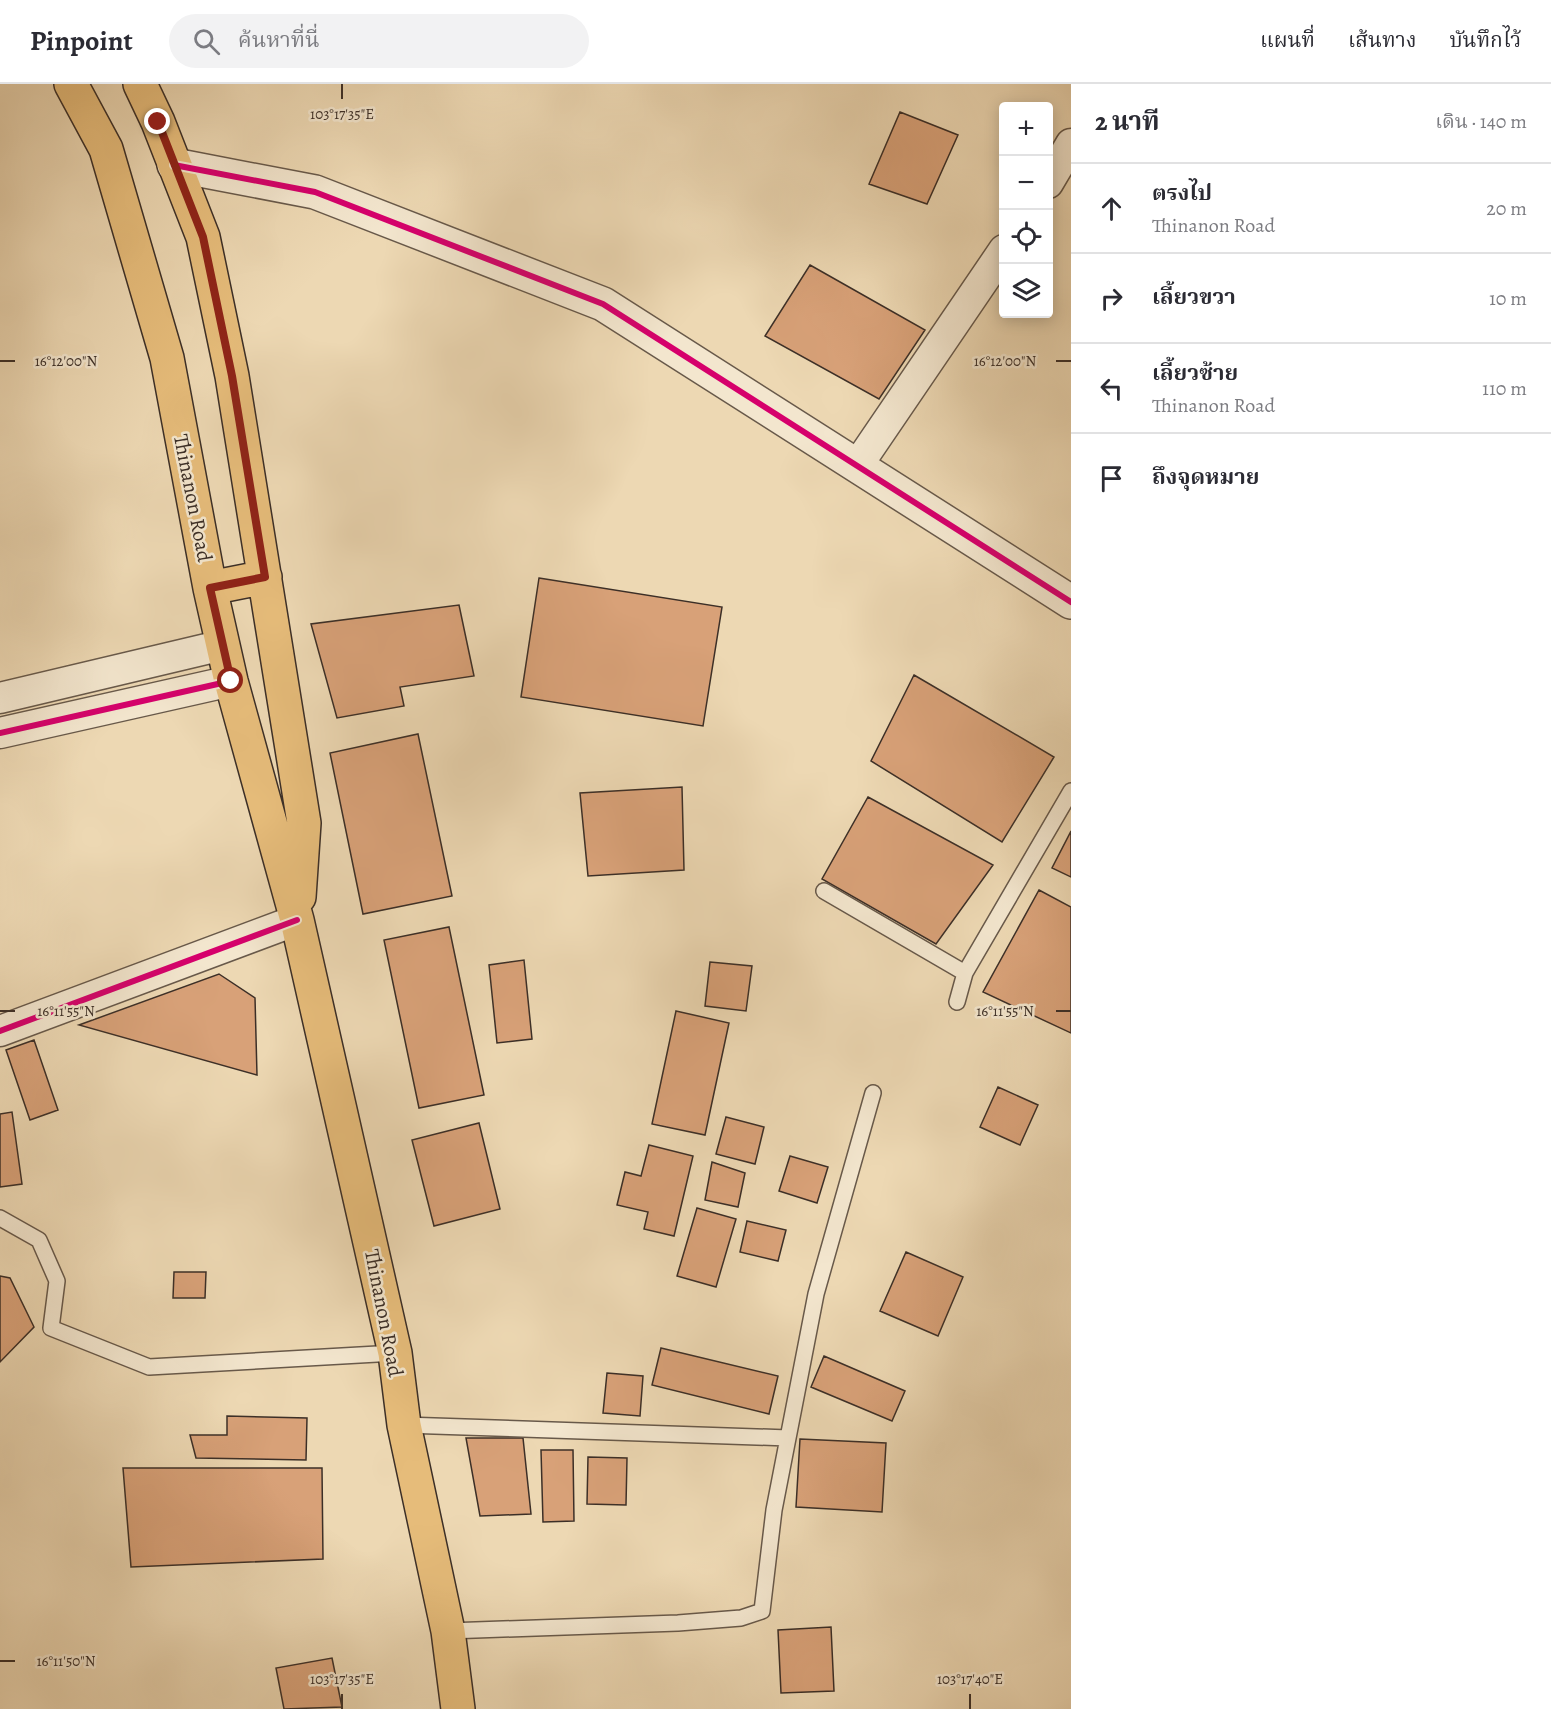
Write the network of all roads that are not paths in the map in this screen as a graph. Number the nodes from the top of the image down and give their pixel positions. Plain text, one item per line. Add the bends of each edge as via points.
1 (71, 84) edge
2 (140, 84) edge
3 (1071, 144) edge
4 (174, 165) junction
5 (1053, 175) edge
6 (999, 257) edge
7 (857, 466) junction
8 (265, 577) junction
9 (210, 588) junction
10 (1071, 602) edge
11 (223, 645) junction
12 (231, 681) junction
13 (0, 698) edge
14 (0, 733) edge
15 (1071, 790) edge
16 (824, 891) dead end
17 (297, 920) junction
18 (965, 974) junction
19 (957, 1002) dead end
20 (0, 1031) edge
21 (873, 1093) dead end
22 (0, 1218) edge
23 (395, 1353) junction
24 (404, 1425) junction
25 (788, 1438) junction
26 (448, 1631) junction
27 (458, 1709) edge

1 - 9 main road, Thinanon Road via 106,149 167,358
2 - 4 main road, Thinanon Road
3 - 5 street
4 - 7 street via 315,192 603,304
4 - 8 main road, Thinanon Road via 203,237 232,376
6 - 7 street
7 - 10 street
8 - 9 main road
8 - 17 main road, Thinanon Road via 304,823
9 - 11 main road, Thinanon Road
11 - 12 main road, Thinanon Road
11 - 13 street
12 - 14 street
12 - 17 main road, Thinanon Road
15 - 18 lane
16 - 18 lane
17 - 20 street
17 - 23 main road, Thinanon Road
18 - 19 lane
21 - 25 lane via 816,1294
22 - 23 lane via 39,1240 57,1281 51,1328 149,1367
23 - 24 main road, Thinanon Road
24 - 25 lane
24 - 26 main road, Thinanon Road
25 - 26 lane via 774,1510 762,1611 741,1618 678,1623
26 - 27 main road, Thinanon Road

